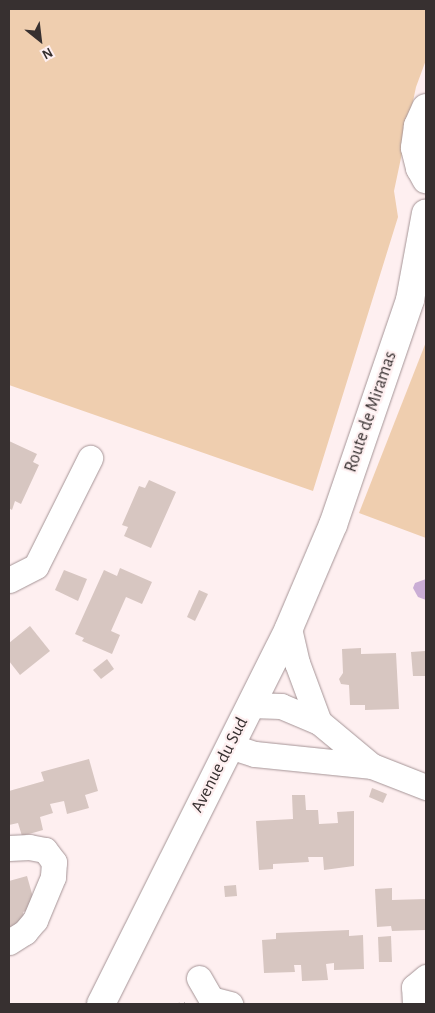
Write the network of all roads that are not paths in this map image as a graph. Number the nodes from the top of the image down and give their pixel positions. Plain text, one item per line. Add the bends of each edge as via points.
1 (426, 108) edge
2 (426, 179) edge
3 (426, 213) edge
4 (418, 291) edge
5 (90, 458) dead end
6 (333, 524) joint
7 (9, 580) edge
8 (289, 628) junction
9 (250, 705) junction
10 (319, 722) junction
11 (230, 746) junction
12 (372, 766) junction
13 (426, 787) edge
14 (9, 848) edge
15 (9, 942) edge
16 (426, 977) edge
17 (199, 978) dead end
18 (101, 1004) edge
19 (230, 1004) edge
20 (414, 1004) edge

1 - 2 main road via 418,126 415,148
3 - 4 main road, Route de Miramas
4 - 6 main road, Route de Miramas
5 - 7 street via 36,566
6 - 8 main road, Avenue du Sud
8 - 9 main road, Avenue du Sud
8 - 10 street via 296,663
9 - 10 street via 280,706
9 - 11 main road, Avenue du Sud
10 - 12 street
11 - 12 street via 255,754
11 - 18 main road, Avenue du Sud
12 - 13 street
14 - 15 street via 45,850 54,862 53,877 35,920
16 - 20 street via 414,987
17 - 19 street via 211,999

